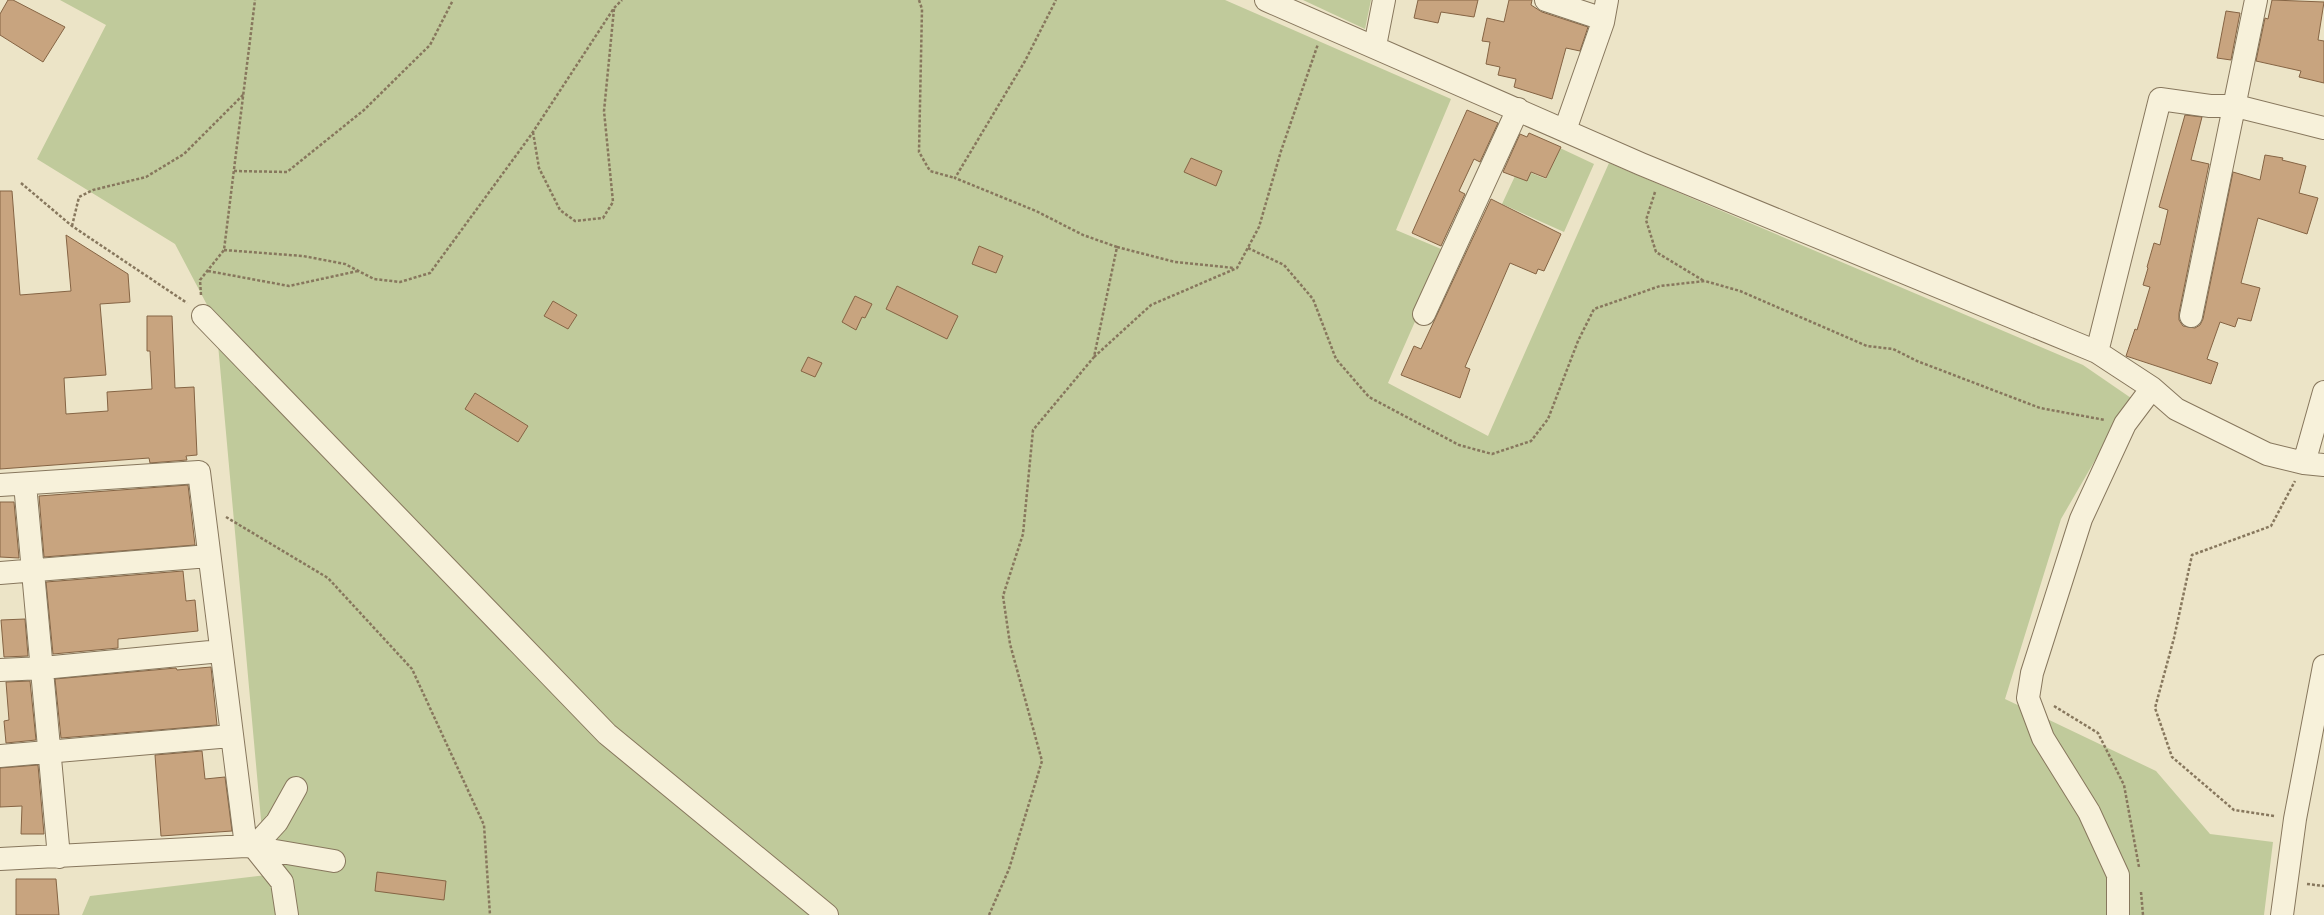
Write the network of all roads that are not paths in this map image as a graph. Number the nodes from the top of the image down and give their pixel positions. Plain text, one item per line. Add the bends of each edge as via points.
1 (1266, 0) edge
2 (1384, 0) edge
3 (1546, 0) edge
4 (2256, 0) edge
5 (1605, 9) edge
6 (1376, 46) junction
7 (2236, 106) junction
8 (1518, 109) junction
9 (2324, 128) edge
10 (1565, 130) junction
11 (1424, 314) dead end
12 (202, 316) road end
13 (2192, 316) dead end
14 (2097, 352) junction
15 (2152, 388) junction
16 (2324, 392) edge
17 (2314, 464) edge
18 (24, 484) junction
19 (0, 485) edge
20 (209, 556) junction
21 (33, 570) junction
22 (0, 573) edge
23 (221, 651) junction
24 (2324, 666) edge
25 (43, 668) junction
26 (0, 670) edge
27 (231, 736) junction
28 (51, 752) junction
29 (0, 756) edge
30 (296, 788) dead end
31 (250, 846) junction
32 (59, 857) junction
33 (0, 859) edge
34 (334, 861) dead end
35 (287, 915) edge
36 (827, 915) edge
37 (2118, 915) edge
38 (2282, 915) edge

1 - 6 street via 1324,27
2 - 6 street
3 - 5 street
4 - 7 street
5 - 10 street
6 - 8 street
7 - 9 street
7 - 13 street
7 - 14 street via 2210,106 2160,99
8 - 10 street
8 - 11 street
10 - 14 street
12 - 36 street via 607,734
14 - 15 street
15 - 17 street via 2183,412 2267,454
15 - 37 street via 2125,424 2081,519 2032,673 2028,698 2043,738 2089,812 2118,875
16 - 17 street
18 - 19 street
18 - 20 street via 199,472
18 - 21 street
20 - 21 street
20 - 23 street
21 - 22 street
21 - 25 street
23 - 25 street
23 - 27 street
24 - 38 street via 2295,820
25 - 26 street
25 - 28 street
27 - 28 street
27 - 31 street
28 - 29 street
28 - 32 street
30 - 31 street via 277,822
31 - 32 street
31 - 34 street
31 - 35 street via 282,882
32 - 33 street

